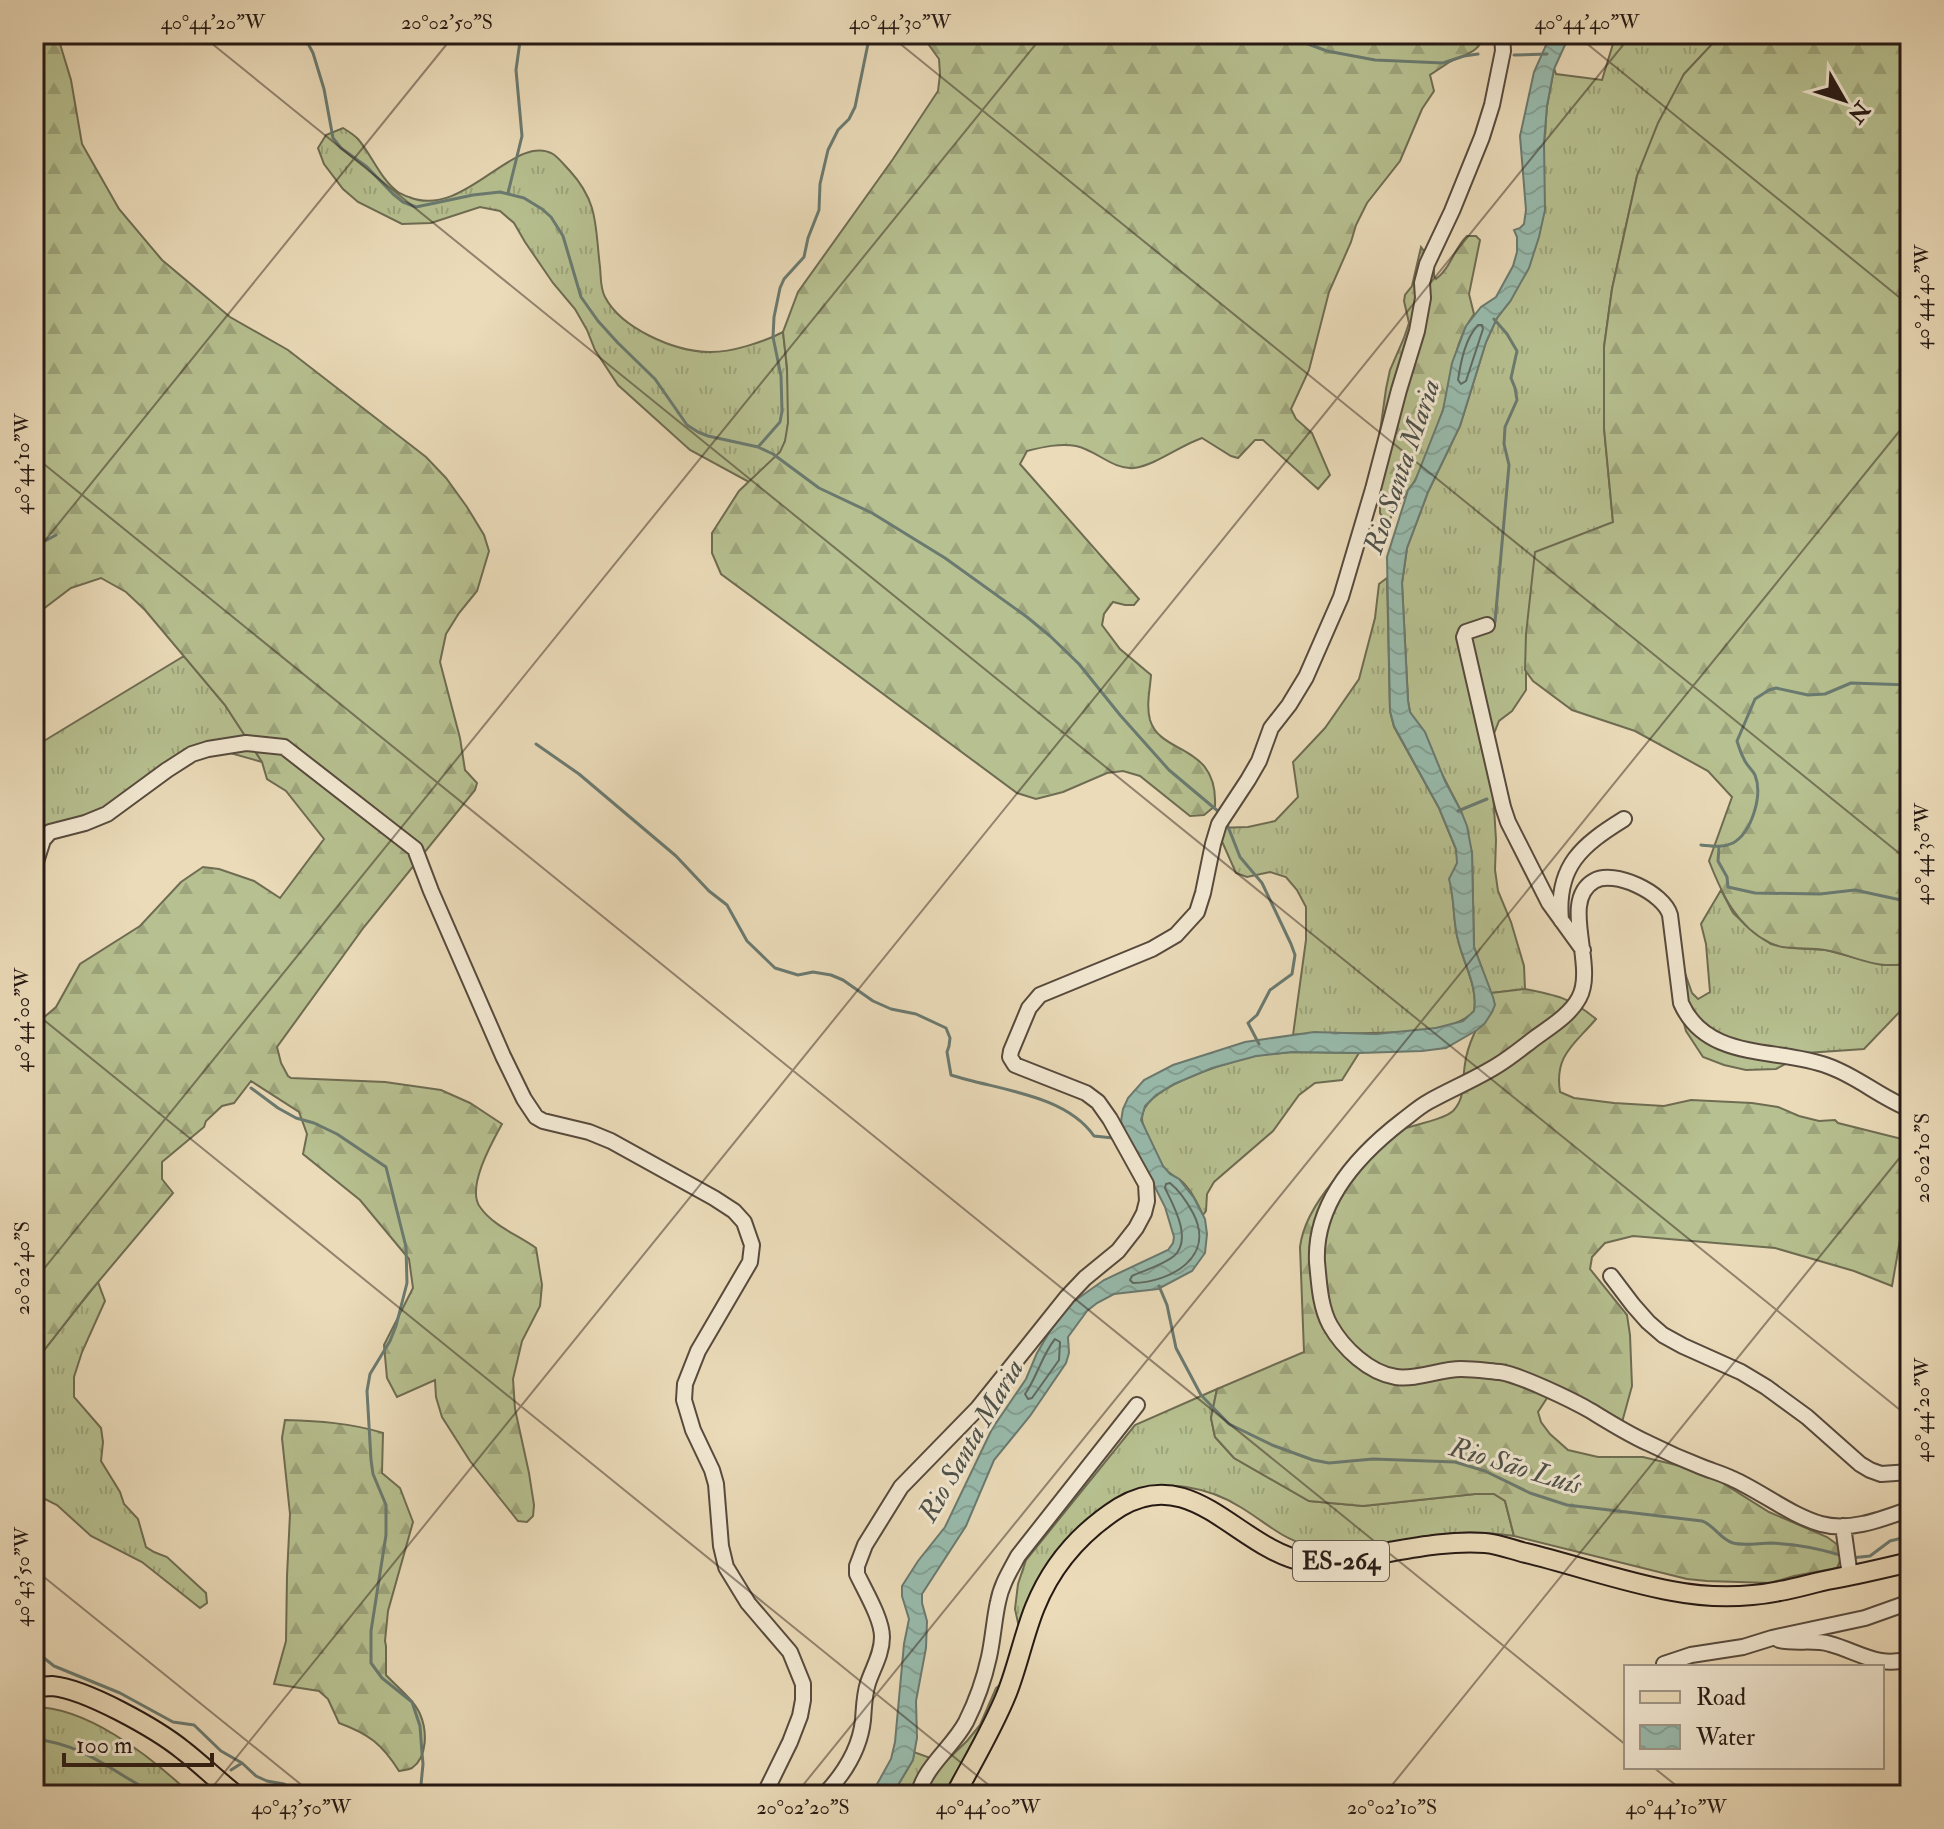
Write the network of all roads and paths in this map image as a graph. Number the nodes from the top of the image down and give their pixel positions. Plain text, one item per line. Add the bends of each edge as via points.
1 (1502, 34) edge
2 (1487, 625) dead end
3 (1624, 819) dead end
4 (34, 868) edge
5 (1561, 921) junction
6 (1583, 950) junction
7 (1910, 1109) edge
8 (1611, 1276) dead end
9 (1137, 1405) dead end
10 (1910, 1472) edge
11 (1910, 1509) edge
12 (1843, 1534) junction
13 (1910, 1562) edge
14 (1849, 1571) junction
15 (1910, 1602) edge
16 (1772, 1638) junction
17 (1910, 1658) edge
18 (1664, 1664) dead end
19 (34, 1688) edge
20 (236, 1795) edge
21 (764, 1795) edge
22 (824, 1795) edge
23 (918, 1795) edge
24 (955, 1795) edge

1 - 22 street via 1489,116 1427,264 1417,331 1341,597 1306,677 1271,728 1253,770 1219,824 1197,912 1176,935 1152,949 1040,995 1011,1051 1015,1065 1098,1102 1146,1184 1144,1213 1128,1240 1067,1297 978,1408 901,1487 869,1537 857,1574 881,1627 880,1654 867,1685 855,1749
2 - 5 street via 1464,637 1503,807
3 - 5 street via 1589,842 1572,863 1560,893
4 - 21 street via 50,832 107,814 192,754 246,743 284,747 415,849 503,1056 536,1117 621,1146 714,1198 744,1222 752,1245 750,1262 698,1351 684,1400 716,1484 726,1567 748,1603 790,1652 803,1684 800,1716
5 - 6 street
6 - 7 street via 1577,907 1590,883 1611,877 1647,890 1669,910 1681,1003 1707,1034 1725,1045 1830,1066
6 - 12 street via 1582,991 1567,1013 1497,1066 1426,1103 1383,1136 1346,1175 1323,1219 1316,1248 1328,1321 1339,1340 1383,1374 1399,1378 1460,1369 1505,1373
8 - 10 street via 1663,1335 1766,1387 1860,1464 1881,1474
9 - 23 street via 1018,1556 998,1600 977,1700
11 - 12 street
12 - 14 street
13 - 14 main road, ES-264
14 - 24 main road, ES-264 via 1779,1592 1712,1597 1669,1591 1488,1543 1439,1544 1313,1563 1270,1550 1193,1501 1151,1495 1096,1525 1056,1567 1034,1608 996,1718
15 - 16 street via 1865,1618
16 - 17 street via 1828,1643 1876,1661
16 - 18 street
19 - 20 main road via 68,1690 112,1708 182,1749

